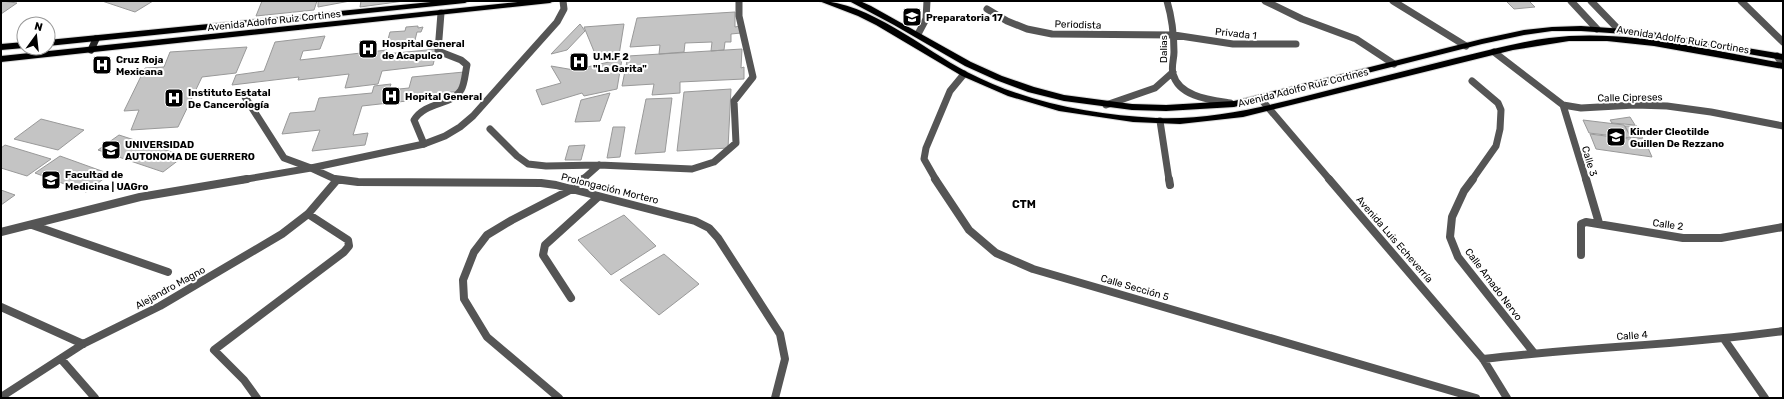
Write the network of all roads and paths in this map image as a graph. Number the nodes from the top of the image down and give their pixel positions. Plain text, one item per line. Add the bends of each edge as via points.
1 (465, 1) edge
2 (550, 1) edge
3 (563, 1) edge
4 (739, 1) edge
5 (823, 1) edge
6 (853, 1) edge
7 (927, 1) edge
8 (1167, 1) edge
9 (1265, 1) edge
10 (1393, 1) edge
11 (1571, 1) edge
12 (1591, 1) edge
13 (1741, 1) edge
14 (986, 9) dead end
15 (441, 13) junction
16 (1597, 29) junction
17 (1619, 30) junction
18 (918, 34) junction
19 (1174, 35) junction
20 (96, 39) junction
21 (56, 42) edge
22 (1783, 42) edge
23 (1296, 44) dead end
24 (16, 46) edge
25 (1466, 46) junction
26 (1, 47) edge
27 (91, 50) junction
28 (1494, 52) junction
29 (1780, 57) edge
30 (1, 59) edge
31 (1394, 64) junction
32 (1783, 66) edge
33 (1172, 72) junction
34 (964, 74) junction
35 (1472, 81) dead end
36 (245, 97) dead end
37 (1260, 98) junction
38 (1234, 104) junction
39 (1106, 105) junction
40 (1563, 105) junction
41 (1269, 109) junction
42 (1160, 121) junction
43 (1783, 126) edge
44 (490, 129) dead end
45 (424, 144) junction
46 (599, 165) junction
47 (311, 168) junction
48 (337, 180) junction
49 (1170, 185) dead end
50 (572, 189) junction
51 (598, 197) junction
52 (308, 214) junction
53 (1599, 223) junction
54 (31, 224) junction
55 (1783, 227) edge
56 (1, 232) edge
57 (1581, 255) dead end
58 (168, 272) dead end
59 (571, 298) dead end
60 (1, 306) edge
61 (1783, 331) edge
62 (1724, 340) junction
63 (83, 344) junction
64 (1534, 353) junction
65 (60, 359) junction
66 (1483, 359) junction
67 (1, 397) edge
68 (96, 398) edge
69 (257, 398) edge
70 (559, 398) edge
71 (775, 398) edge
72 (1476, 398) edge
73 (1507, 398) edge
74 (1765, 398) edge

1 - 20 main road, Avenida Adolfo Ruiz Cortines
2 - 15 main road, Avenida Adolfo Ruiz Cortines
3 - 45 street via 565,12 473,116 445,136
4 - 46 street via 739,16 753,77 734,101 736,143 714,162 692,169
5 - 34 main road, Avenida Adolfo Ruiz Cortines via 863,14
6 - 18 main road, Avenida Adolfo Ruiz Cortines
7 - 18 street via 926,19
8 - 19 street, Dalias
9 - 31 street via 1302,19 1356,39
10 - 25 street
11 - 16 street
12 - 17 street
13 - 22 street
14 - 19 street, Periodista via 1027,29 1052,34
15 - 27 main road, Avenida Adolfo Ruiz Cortines
15 - 45 street via 438,51 445,56 464,61 467,65 461,91 456,96 416,113 414,120
16 - 17 main road, Avenida Adolfo Ruiz Cortines
16 - 25 main road, Avenida Adolfo Ruiz Cortines via 1552,29
17 - 29 main road, Avenida Adolfo Ruiz Cortines
18 - 39 main road, Avenida Adolfo Ruiz Cortines via 1000,79 1067,99
19 - 23 street, Privada 1 via 1233,44
19 - 33 street, Dalias
20 - 21 main road, Avenida Adolfo Ruiz Cortines
20 - 27 main road
24 - 26 main road
25 - 31 main road, Avenida Adolfo Ruiz Cortines
27 - 30 main road, Avenida Adolfo Ruiz Cortines
28 - 32 main road, Avenida Adolfo Ruiz Cortines via 1540,41 1599,38 1660,44
28 - 40 street, Calle Cipreses
28 - 41 main road, Avenida Adolfo Ruiz Cortines via 1402,73
29 - 32 street
31 - 37 main road, Avenida Adolfo Ruiz Cortines
33 - 38 street, Dalias via 1178,83 1188,91
33 - 39 street via 1155,88
34 - 42 main road, Avenida Adolfo Ruiz Cortines via 1021,98 1060,108 1104,116
34 - 72 street, Calle Sección 5 via 950,91 926,148 924,159 969,230 996,254 1033,269
35 - 64 street, Calle Amado Nervo via 1498,103 1502,110 1500,129 1496,146 1464,191 1452,217 1450,237 1458,257
36 - 47 street, Prolongación Mortero via 284,158
37 - 38 main road, Avenida Adolfo Ruiz Cortines
37 - 41 street, Avenida Luis Echeverría
38 - 39 main road, Avenida Adolfo Ruiz Cortines via 1154,109
40 - 43 street, Calle Cipreses via 1581,108 1666,106
40 - 53 street, Calle 3
41 - 42 main road, Avenida Adolfo Ruiz Cortines via 1218,118
41 - 66 street, Avenida Luis Echeverría
42 - 49 street
44 - 46 street via 528,164
45 - 47 street
46 - 50 street
47 - 48 street, Prolongación Mortero
47 - 54 street via 140,197
48 - 50 street, Prolongación Mortero via 541,183
48 - 52 street, Alejandro Magno
50 - 51 street, Prolongación Mortero
50 - 70 street via 487,235 474,252 463,280 464,299 487,337
51 - 59 street via 545,245 543,255
51 - 71 street, Prolongación Mortero via 695,221 709,228 718,238 786,347 786,359
52 - 63 street, Alejandro Magno via 282,234 160,306
52 - 69 street via 348,240 349,246 214,350 244,380
53 - 55 street, Calle 2 via 1683,238 1721,238
53 - 57 street, Calle 2 via 1581,224
54 - 56 street
54 - 58 street
60 - 63 street
61 - 62 street, Calle 4
62 - 64 street, Calle 4
62 - 74 street
63 - 65 street, Alejandro Magno
64 - 66 street, Calle 4
65 - 67 street, Alejandro Magno
65 - 68 street
66 - 73 street, Avenida Luis Echeverría

